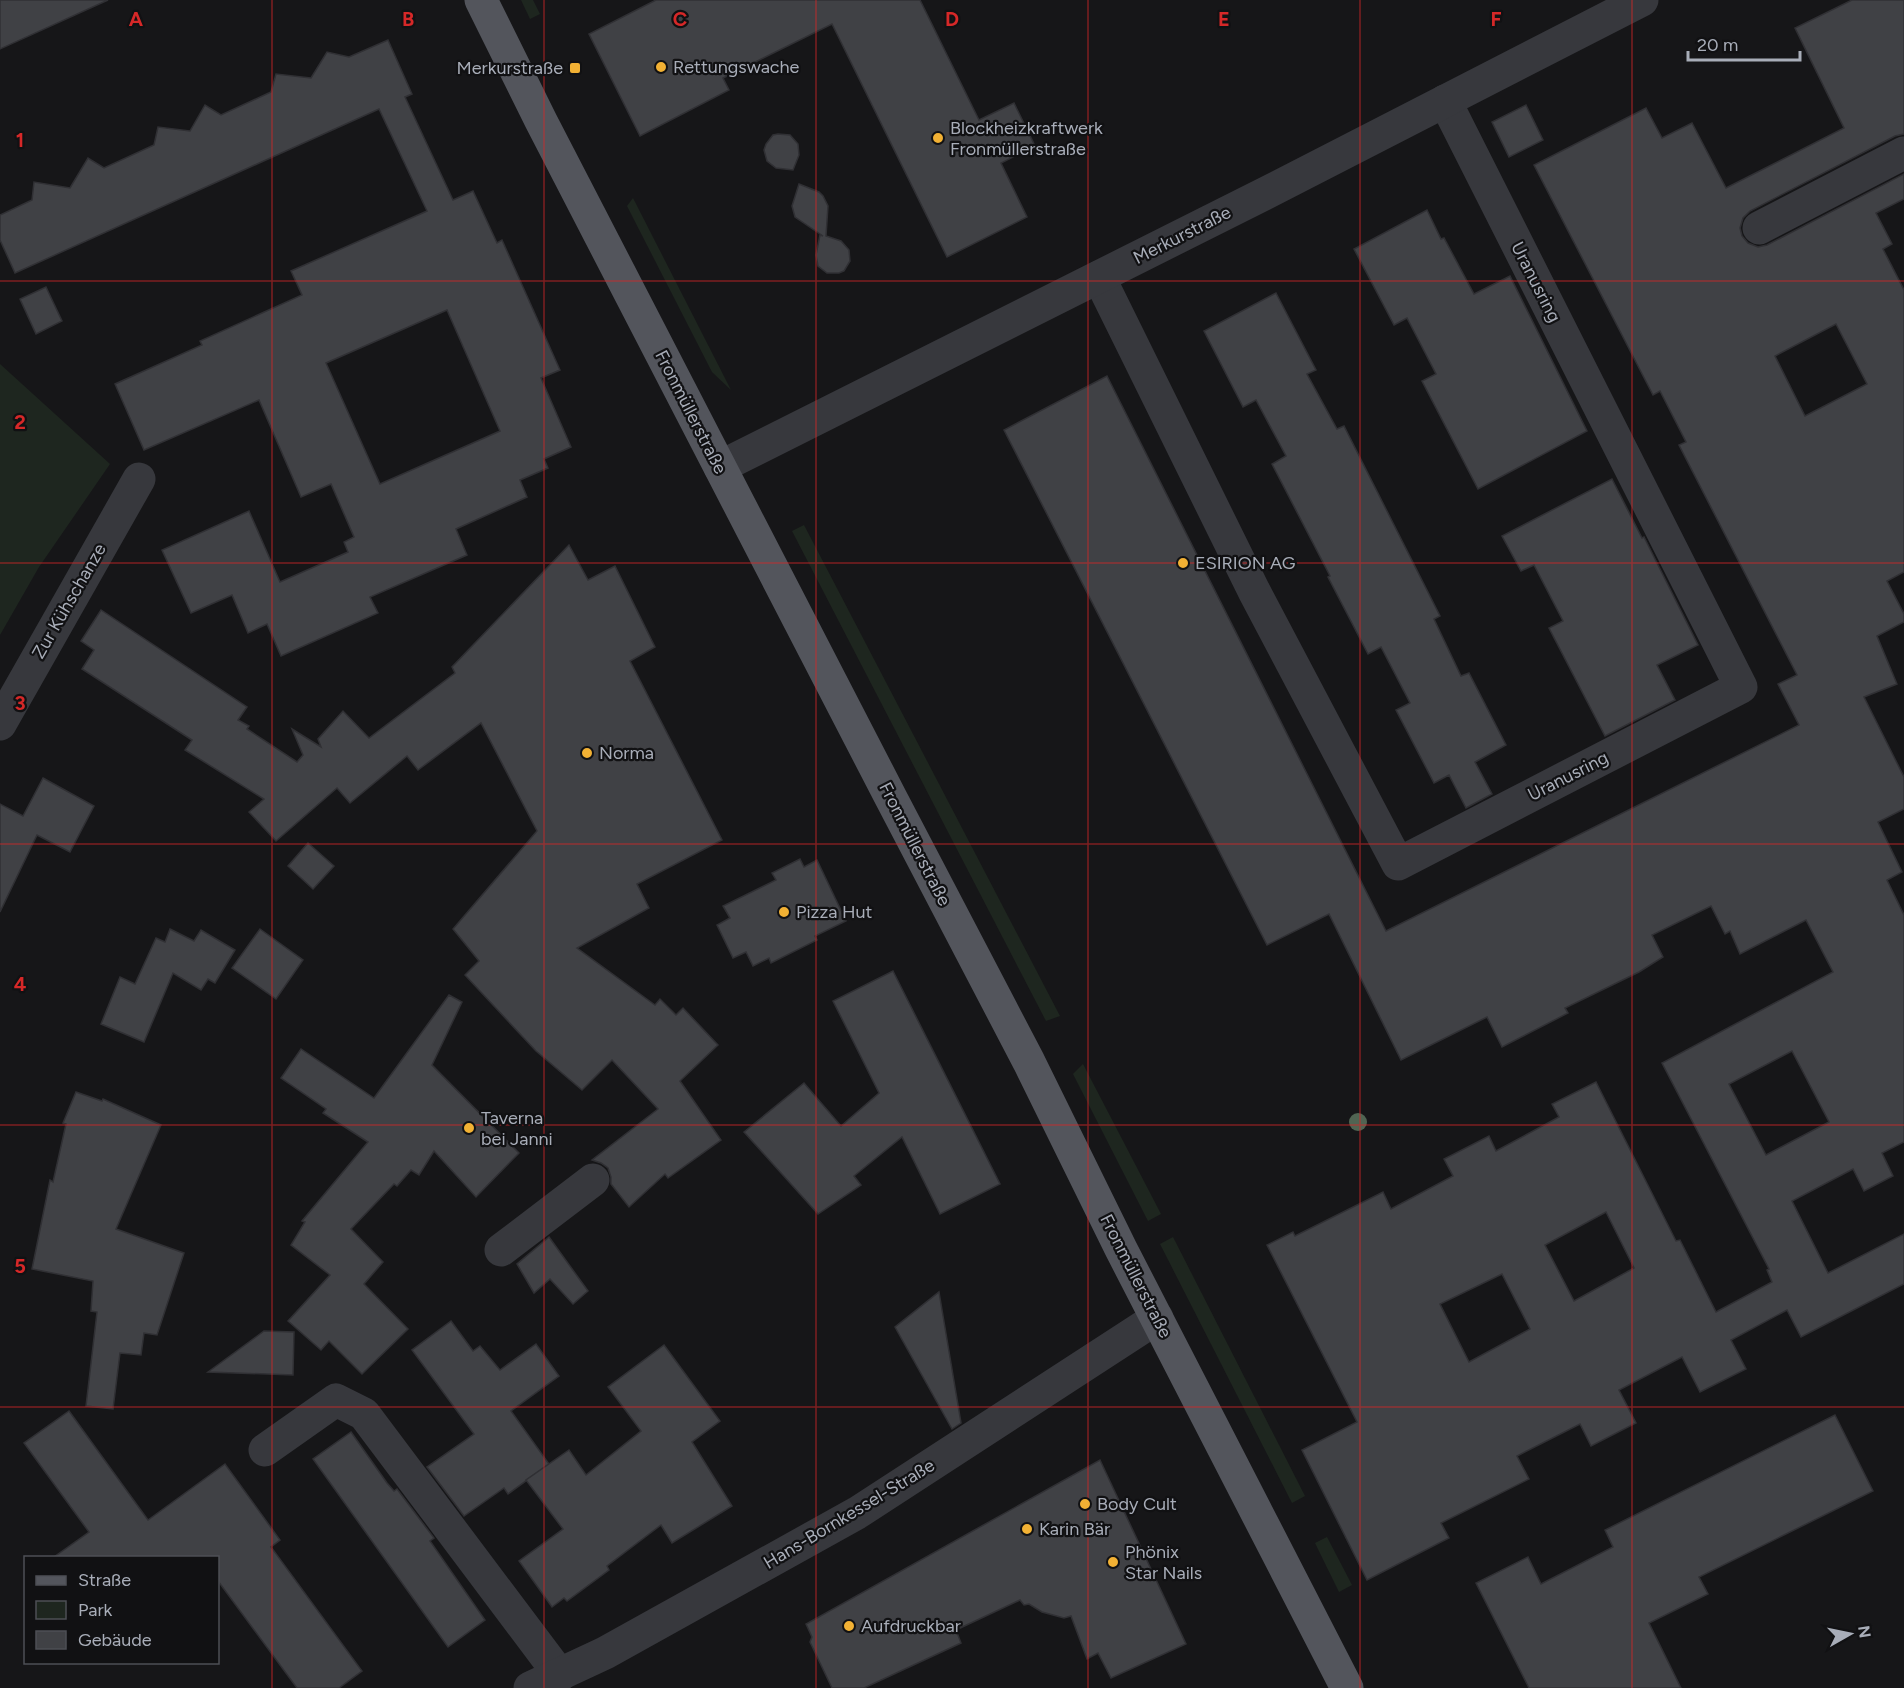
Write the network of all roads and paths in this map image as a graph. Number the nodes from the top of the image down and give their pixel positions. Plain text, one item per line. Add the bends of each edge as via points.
1 (481, 0) edge
2 (1642, 0) edge
3 (1445, 101) junction
4 (1904, 153) edge
5 (1759, 228) dead end
6 (1099, 277) junction
7 (720, 467) junction
8 (139, 479) dead end
9 (0, 724) edge
10 (593, 1180) dead end
11 (501, 1250) dead end
12 (1157, 1318) junction
13 (265, 1450) dead end
14 (560, 1675) junction
15 (530, 1688) edge
16 (1347, 1688) edge

1 - 7 main road, Fronmüllerstraße
2 - 3 street, Merkurstraße
3 - 6 street, Merkurstraße
3 - 6 street, Uranusring via 1741,687 1398,864 1254,591
4 - 5 street
6 - 7 street, Merkurstraße
7 - 12 main road, Fronmüllerstraße via 1029,1062
8 - 9 street, Zur Kühschanze
10 - 11 street
12 - 14 street, Hans-Bornkessel-Straße via 857,1513
12 - 16 main road, Fronmüllerstraße
13 - 14 street via 336,1400 364,1414
14 - 15 street, Hans-Bornkessel-Straße

